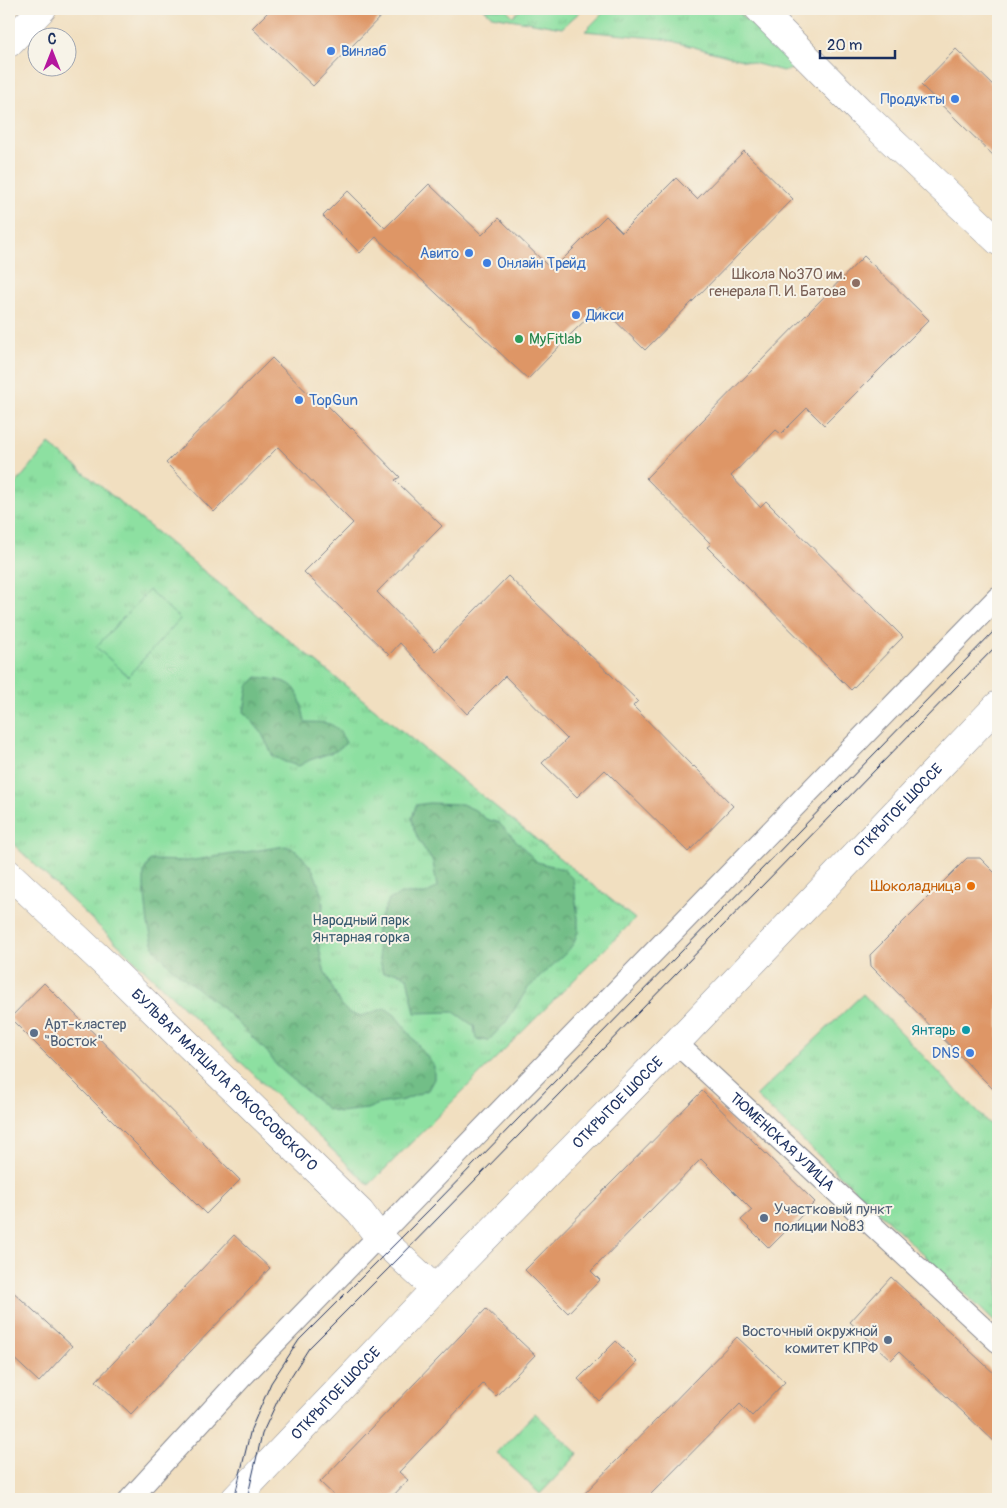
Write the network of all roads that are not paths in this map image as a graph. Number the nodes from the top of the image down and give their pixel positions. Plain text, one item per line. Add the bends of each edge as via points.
1 (42, 9) edge
2 (758, 9) edge
3 (9, 43) edge
4 (998, 241) edge
5 (998, 597) edge
6 (996, 712) edge
7 (9, 874) edge
8 (676, 1043) junction
9 (378, 1236) junction
10 (435, 1289) junction
11 (998, 1342) edge
12 (130, 1499) edge
13 (235, 1499) edge

1 - 3 main road
2 - 4 main road
5 - 9 street
6 - 8 main road, ОТКРЫТОЕ ШОССЕ
7 - 9 main road, БУЛЬВАР МАРШАЛА РОКОССОВСКОГО via 360,1212
8 - 10 main road, ОТКРЫТОЕ ШОССЕ
8 - 11 street, ТЮМЕНСКАЯ УЛИЦА
9 - 10 main road, БУЛЬВАР МАРШАЛА РОКОССОВСКОГО
9 - 12 street
10 - 13 main road, ОТКРЫТОЕ ШОССЕ

